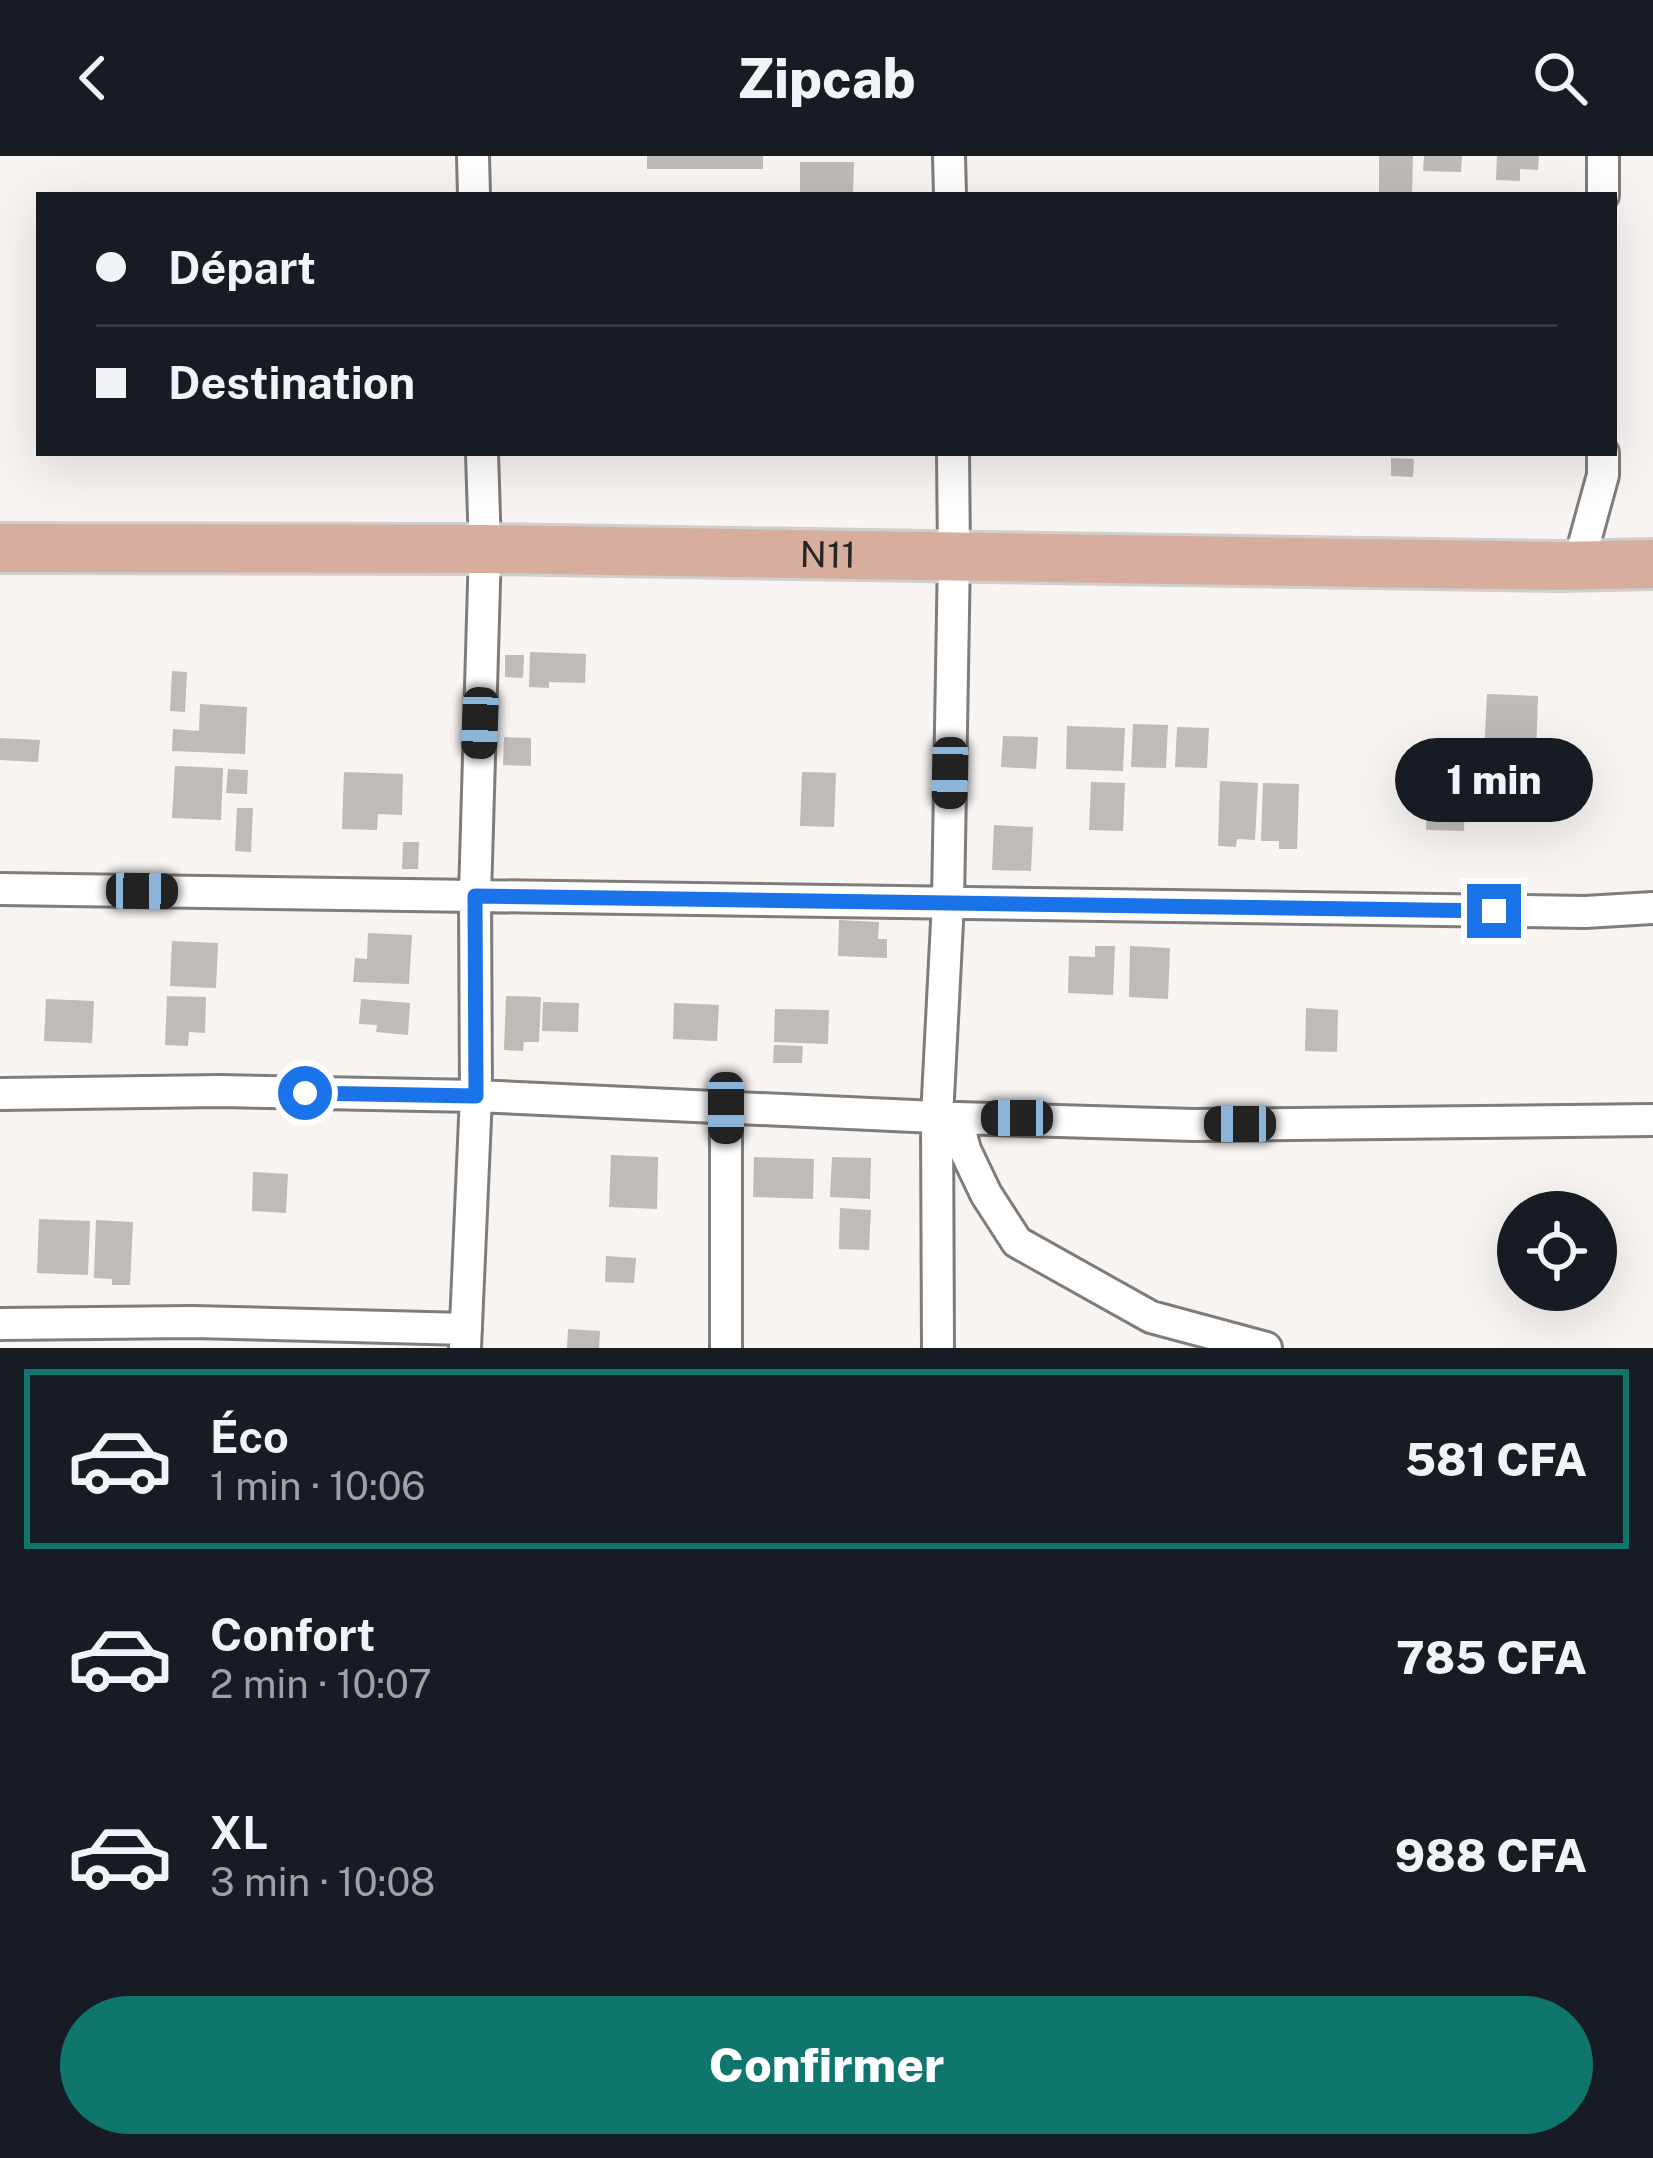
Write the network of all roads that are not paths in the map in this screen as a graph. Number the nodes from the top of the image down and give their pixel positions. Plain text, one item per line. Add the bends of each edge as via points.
1 (473, 156) edge
2 (949, 156) edge
3 (1603, 156) edge
4 (474, 192) edge
5 (950, 192) edge
6 (1603, 192) edge
7 (482, 456) edge
8 (952, 456) edge
9 (1604, 456) edge
10 (0, 548) edge
11 (485, 550) junction
12 (954, 555) junction
13 (1653, 565) edge
14 (1578, 566) junction
15 (0, 889) edge
16 (475, 896) junction
17 (948, 903) junction
18 (1653, 908) edge
19 (0, 1094) edge
20 (476, 1096) junction
21 (726, 1108) junction
22 (947, 1117) junction
23 (1653, 1120) edge
24 (0, 1324) edge
25 (465, 1339) edge
26 (726, 1348) edge
27 (938, 1348) edge
28 (1267, 1348) edge

1 - 4 street
2 - 5 street
3 - 6 street
7 - 11 street
8 - 12 street
9 - 14 street
10 - 11 main road, N11
11 - 12 main road, N11
11 - 16 street
12 - 14 main road, N11
12 - 17 street
13 - 14 main road, N11
15 - 16 street
16 - 17 street
16 - 20 street
17 - 18 street
17 - 22 street
19 - 20 street
20 - 21 street
20 - 25 street
21 - 22 street
21 - 26 street
22 - 23 street
22 - 27 street
22 - 28 street via 1017,1242 1150,1317
24 - 25 street via 193,1322

